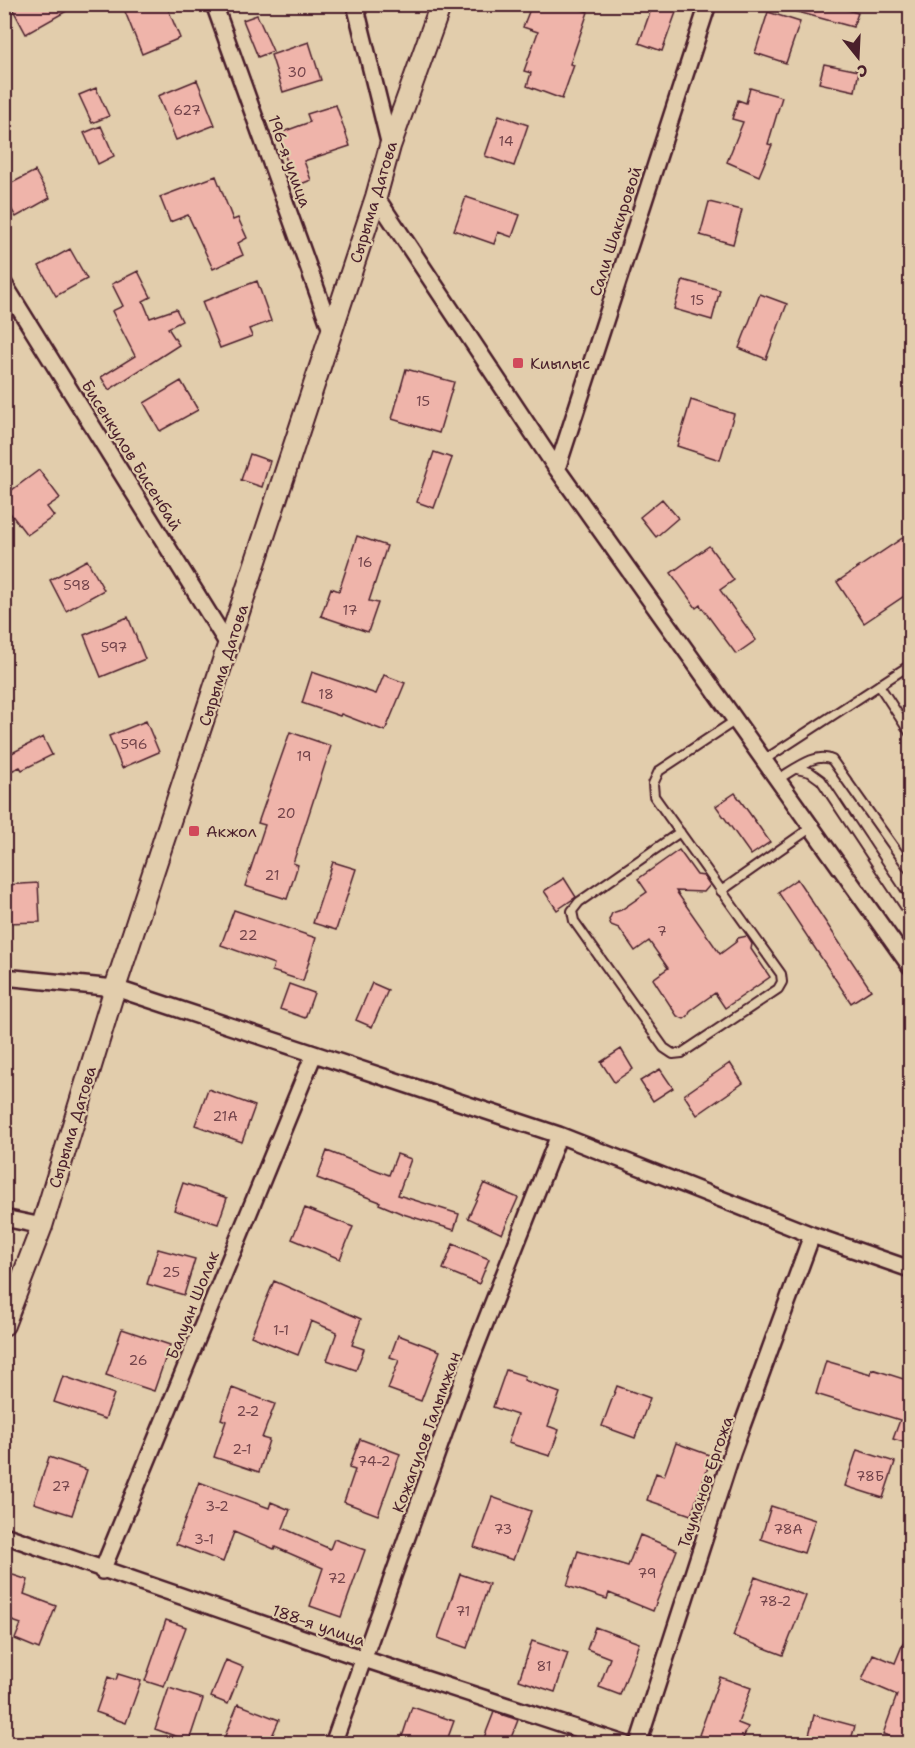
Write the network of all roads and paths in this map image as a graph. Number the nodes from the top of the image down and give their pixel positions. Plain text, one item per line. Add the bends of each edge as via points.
1 (214, 4) edge
2 (355, 4) edge
3 (441, 4) edge
4 (708, 4) edge
5 (390, 146) junction
6 (376, 197) junction
7 (4, 284) edge
8 (331, 330) junction
9 (557, 469) junction
10 (229, 646) junction
11 (910, 665) edge
12 (879, 686) junction
13 (736, 720) junction
14 (910, 733) edge
15 (764, 760) junction
16 (796, 769) junction
17 (778, 779) junction
18 (812, 826) junction
19 (680, 832) junction
20 (910, 870) edge
21 (721, 891) junction
22 (910, 914) edge
23 (910, 966) edge
24 (4, 977) edge
25 (115, 987) junction
26 (314, 1054) junction
27 (559, 1135) junction
28 (4, 1218) edge
29 (42, 1226) junction
30 (812, 1235) junction
31 (910, 1269) edge
32 (4, 1325) edge
33 (4, 1535) edge
34 (102, 1571) junction
35 (364, 1659) junction
36 (333, 1743) edge
37 (624, 1743) edge
38 (638, 1743) edge

1 - 8 street, 196-я улица
2 - 5 street
3 - 5 street, Сырыма Датова
4 - 9 street, Сали Шакировой
5 - 6 street, Сырыма Датова
6 - 8 street, Сырыма Датова
6 - 9 street
7 - 10 street, Бисенкулов Бисенбай
8 - 10 street, Сырыма Датова
9 - 13 street
10 - 25 street, Сырыма Датова
11 - 12 lane
12 - 14 lane
12 - 15 lane
13 - 15 street
13 - 19 lane via 659,771 653,784 654,796
15 - 17 street
16 - 17 lane
16 - 20 lane via 816,758 832,760
16 - 22 lane via 821,780
17 - 18 street
18 - 21 lane
18 - 23 street
19 - 21 lane
19 - 21 lane via 579,902 572,911 574,921 664,1048 673,1054 682,1053 778,989 782,981
24 - 25 street
25 - 26 street
25 - 29 street, Сырыма Датова
26 - 27 street
26 - 34 street, Балуан Шолак
27 - 30 street
27 - 35 street, Кожагулов Галымжан via 467,1369
28 - 29 street
29 - 32 street, Сырыма Датова
30 - 31 street
30 - 38 street, Тауманов Ергожа via 732,1453
33 - 34 street, 188-я улица
34 - 35 street, 188-я улица
35 - 36 street, Кожагулов Галымжан
35 - 37 street, 188-я улица

